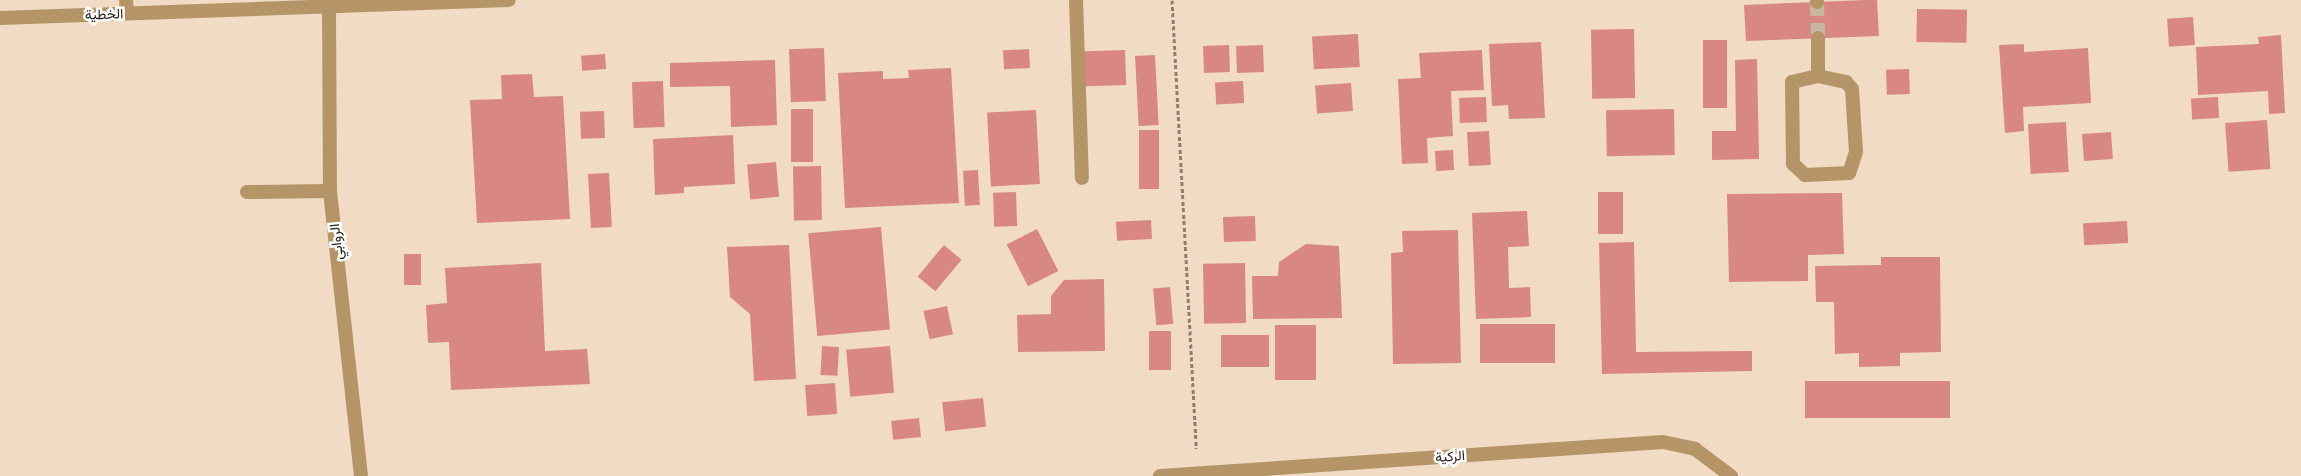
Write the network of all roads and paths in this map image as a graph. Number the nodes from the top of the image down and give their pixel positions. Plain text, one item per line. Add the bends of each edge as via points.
1 (509, 0) edge
2 (1076, 0) edge
3 (1172, 0) edge
4 (329, 4) edge
5 (126, 6) edge
6 (0, 18) edge
7 (1818, 38) tunnel mouth
8 (1818, 76) junction
9 (1082, 178) dead end
10 (330, 191) junction
11 (247, 192) dead end
12 (1197, 474) junction
13 (361, 476) edge
14 (1160, 476) edge
15 (1731, 476) edge

1 - 4 street, الخطية
2 - 9 street
3 - 12 path
4 - 5 street, الخطية
4 - 10 street, الروابي
5 - 6 street, الخطية
7 - 8 street
8 - 8 street via 1846,82 1852,89 1856,152 1849,173 1805,175 1793,164 1792,82
10 - 11 street
10 - 13 street, الروابي
12 - 14 street, الركية
12 - 15 street, الركية via 1663,442 1695,449

